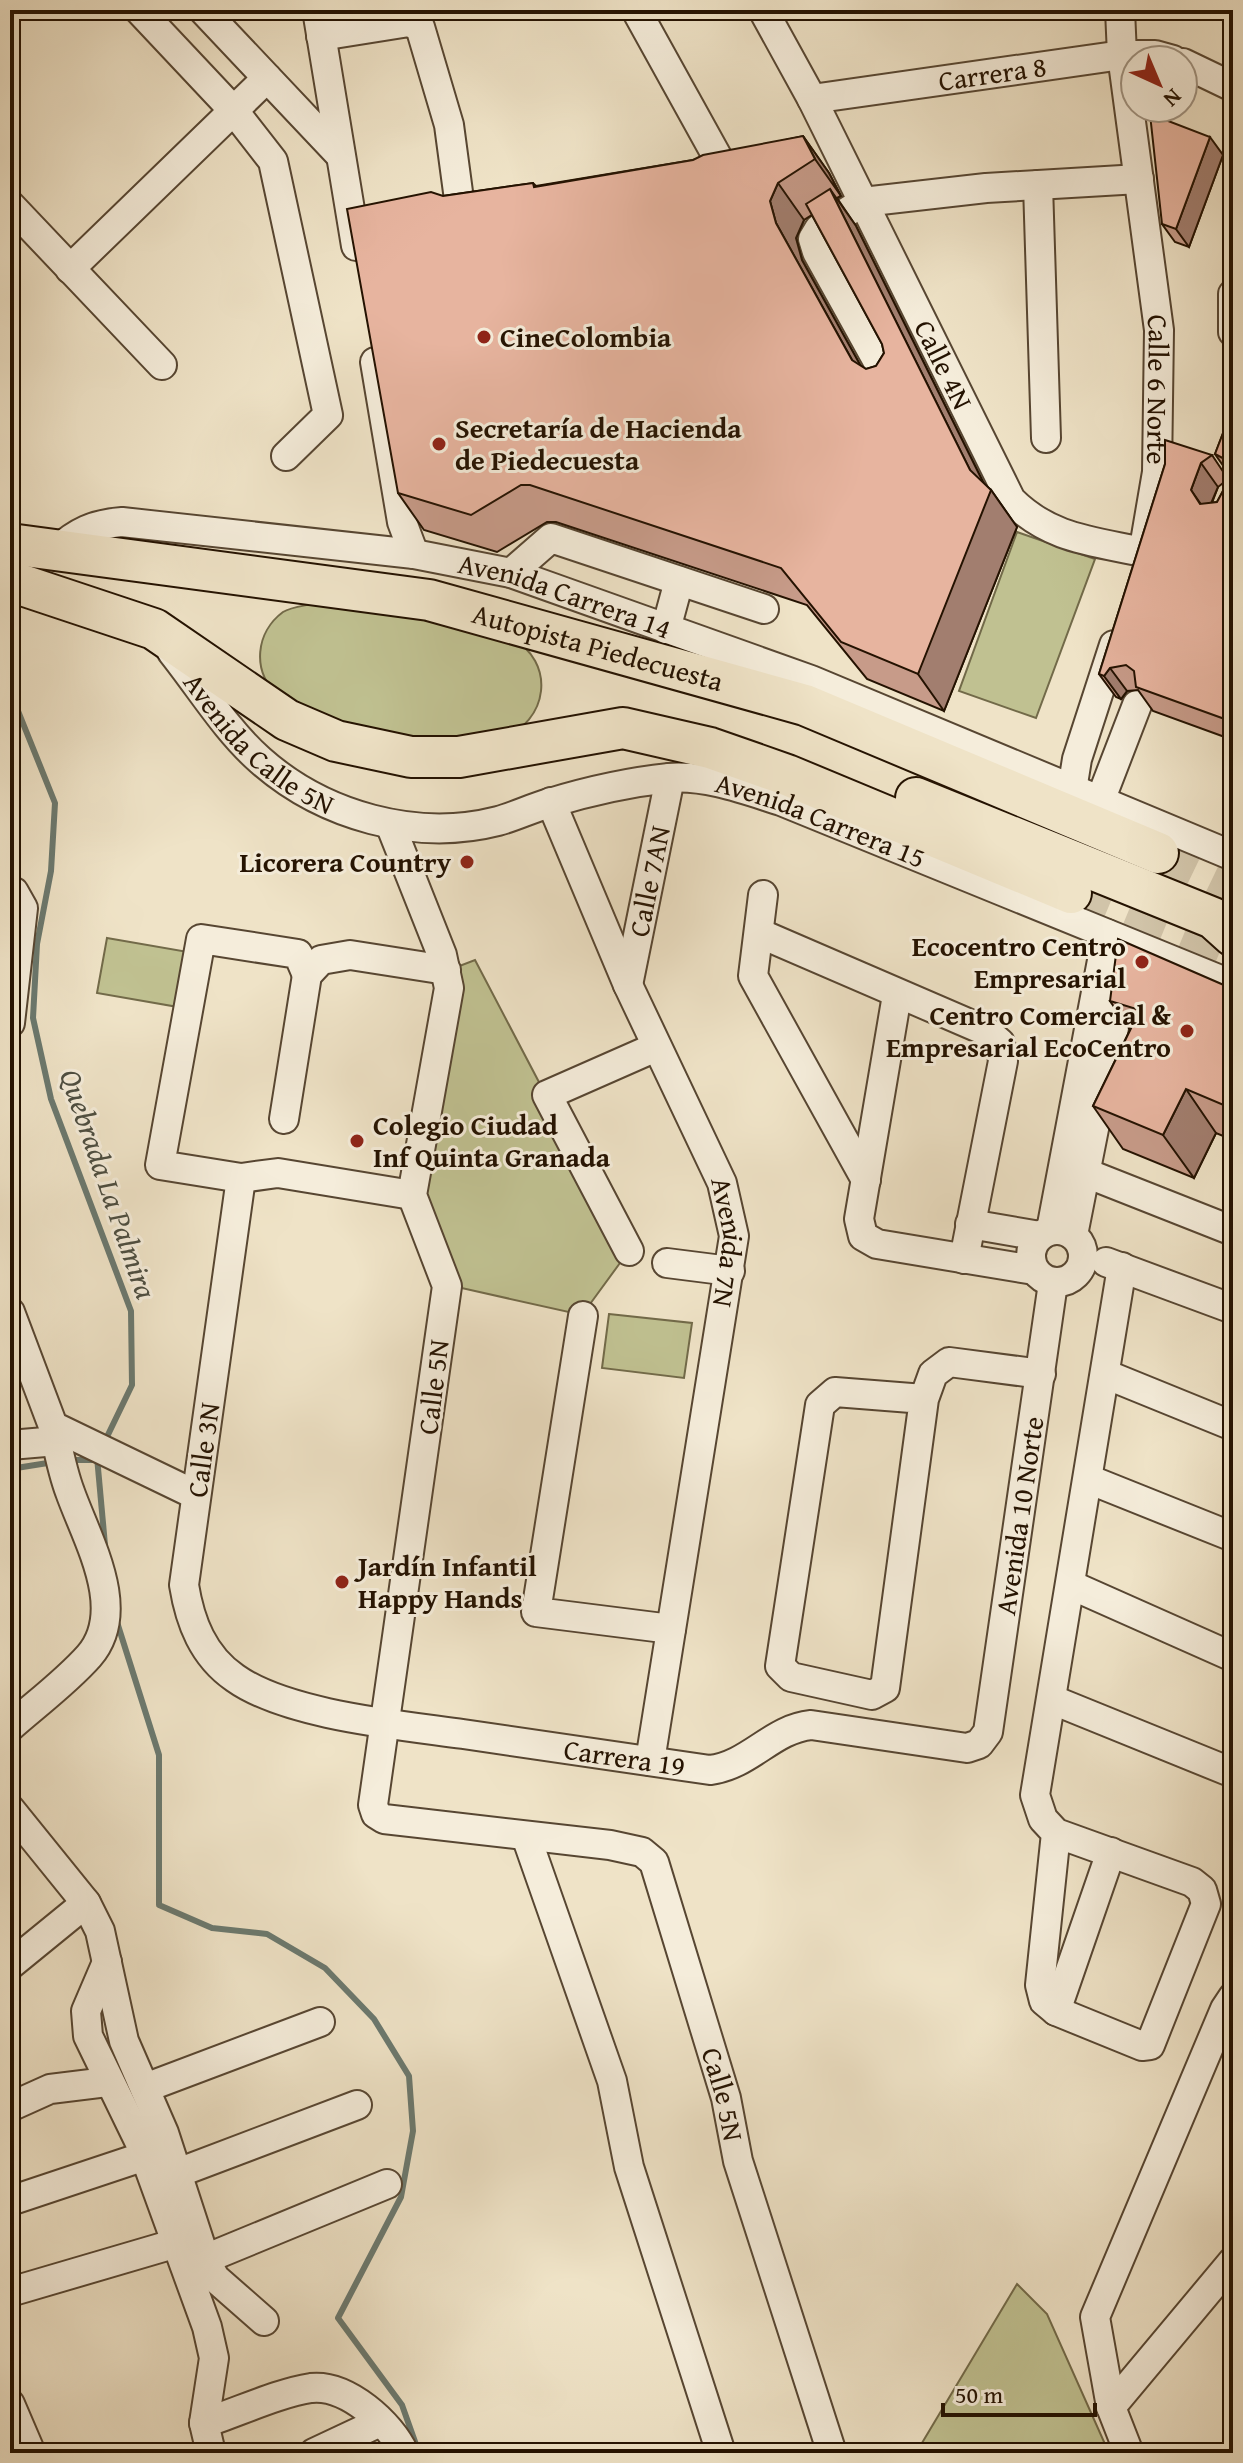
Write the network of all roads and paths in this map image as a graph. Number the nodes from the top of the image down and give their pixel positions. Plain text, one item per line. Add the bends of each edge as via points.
1 (139, 10) edge
2 (203, 10) edge
3 (636, 10) edge
4 (763, 10) edge
5 (1120, 10) edge
6 (319, 23) edge
7 (1122, 44) edge
8 (1119, 55) edge
9 (1199, 71) edge
10 (267, 78) junction
11 (1233, 87) edge
12 (812, 99) junction
13 (234, 111) junction
14 (1131, 124) edge
15 (340, 155) junction
16 (1139, 179) junction
17 (685, 184) edge
18 (1038, 185) junction
19 (863, 202) junction
20 (10, 205) edge
21 (498, 212) edge
22 (70, 269) junction
23 (361, 278) edge
24 (1233, 294) edge
25 (1233, 332) edge
26 (371, 339) edge
27 (162, 365) dead end
28 (893, 389) edge
29 (1046, 438) dead end
30 (286, 456) dead end
31 (10, 544) edge
32 (56, 551) junction
33 (402, 553) junction
34 (1139, 565) joint
35 (511, 573) junction
36 (10, 581) edge
37 (679, 581) junction
38 (382, 594) junction
39 (764, 609) dead end
40 (1123, 618) edge
41 (154, 629) junction
42 (666, 629) junction
43 (633, 657) junction
44 (1137, 705) edge
45 (623, 728) junction
46 (670, 778) junction
47 (1060, 785) junction
48 (1100, 801) junction
49 (551, 802) junction
50 (390, 824) junction
51 (1158, 853) tunnel mouth
52 (1233, 856) edge
53 (14, 892) dead end
54 (1071, 893) tunnel mouth
55 (763, 895) dead end
56 (1233, 899) edge
57 (759, 933) junction
58 (1233, 936) edge
59 (1119, 939) junction
60 (446, 970) junction
61 (307, 975) junction
62 (1233, 982) edge
63 (628, 985) junction
64 (897, 995) junction
65 (10, 1023) edge
66 (656, 1047) junction
67 (284, 1119) dead end
68 (1086, 1173) junction
69 (241, 1178) junction
70 (866, 1180) junction
71 (412, 1195) junction
72 (970, 1224) junction
73 (1233, 1231) edge
74 (1062, 1239) junction
75 (629, 1251) dead end
76 (964, 1259) junction
77 (667, 1263) dead end
78 (1122, 1267) junction
79 (730, 1271) junction
80 (1044, 1276) junction
81 (1233, 1309) edge
82 (10, 1312) edge
83 (583, 1316) dead end
84 (1041, 1374) junction
85 (1105, 1374) junction
86 (924, 1399) junction
87 (1233, 1426) edge
88 (56, 1439) junction
89 (10, 1445) edge
90 (1088, 1479) junction
91 (196, 1495) junction
92 (1233, 1537) edge
93 (1071, 1585) junction
94 (671, 1629) junction
95 (1233, 1657) edge
96 (259, 1693) joint
97 (1053, 1700) junction
98 (385, 1723) junction
99 (10, 1727) edge
100 (979, 1744) joint
101 (650, 1761) junction
102 (1233, 1773) edge
103 (10, 1809) edge
104 (1056, 1833) junction
105 (526, 1836) junction
106 (1111, 1852) junction
107 (86, 1903) junction
108 (107, 1962) junction
109 (10, 1965) edge
110 (1233, 1997) edge
111 (1056, 2011) junction
112 (320, 2022) dead end
113 (107, 2082) junction
114 (145, 2088) junction
115 (357, 2105) dead end
116 (10, 2107) edge
117 (145, 2156) junction
118 (175, 2174) junction
119 (387, 2184) dead end
120 (10, 2201) edge
121 (177, 2243) junction
122 (205, 2259) junction
123 (1233, 2261) edge
124 (10, 2292) edge
125 (264, 2321) dead end
126 (10, 2404) edge
127 (1111, 2407) junction
128 (380, 2422) junction
129 (204, 2423) junction
130 (31, 2453) edge
131 (211, 2453) edge
132 (314, 2453) edge
133 (404, 2453) edge
134 (721, 2453) edge
135 (832, 2453) edge
136 (1129, 2453) edge

1 - 13 street
2 - 10 street
3 - 17 street via 724,169 717,180
4 - 12 street, Calle 4N
5 - 7 street, Calle 6 Norte
6 - 15 street
6 - 21 street via 409,22 420,27 449,125 463,214
8 - 12 street, Carrera 8
9 - 11 street
10 - 13 street
10 - 15 street
12 - 19 street, Calle 4N
13 - 22 street
13 - 30 street via 273,161 328,415
14 - 16 street, Calle 6 Norte
15 - 23 street
16 - 18 street
16 - 34 street, Calle 6 Norte via 1159,330 1157,472
18 - 19 street
18 - 29 street
19 - 28 street via 819,229 813,239
19 - 34 street, Calle 4N via 1011,500 1056,533
20 - 22 street
22 - 27 street
24 - 25 street
26 - 33 street via 402,522
31 - 32 highway, Autopista Piedecuesta
32 - 33 street, Avenida Carrera 14 via 75,534 122,522
32 - 38 highway, Autopista Piedecuesta
33 - 35 street, Avenida Carrera 14
33 - 38 street
35 - 37 street via 551,538
35 - 42 street, Avenida Carrera 14
36 - 41 highway
37 - 39 street
37 - 42 street
38 - 43 highway, Autopista Piedecuesta via 429,600
40 - 47 street via 1077,759
41 - 45 highway via 287,720 370,751 459,757
41 - 50 street, Avenida Calle 5N via 263,763 300,790 352,814
42 - 47 street, Avenida Carrera 14 via 811,680
43 - 51 highway, Autopista Piedecuesta via 805,705
43 - 56 highway via 700,698 807,734 1219,900
44 - 48 street
45 - 54 highway via 710,748 787,775
45 - 58 highway via 694,719 756,734 1213,918
46 - 49 street, Avenida Carrera 15
46 - 59 street, Avenida Carrera 15 via 724,783 781,801
46 - 63 street, Calle 7AN
47 - 48 street, Avenida Carrera 14
48 - 52 street, Avenida Carrera 14
49 - 50 street, Avenida Carrera 15 via 497,821 438,828
49 - 63 street, Avenida 7N
50 - 60 street
53 - 65 street via 23,908
55 - 57 street
57 - 64 street
57 - 70 street via 753,976
59 - 62 street, Avenida Carrera 15
59 - 68 street
59 - 74 street
60 - 61 street via 350,955 321,960
60 - 71 street via 449,988
61 - 67 street
61 - 69 street via 298,954 201,939 160,1165
63 - 66 street, Avenida 7N
64 - 70 street
64 - 72 street via 986,1031 1000,1043 1003,1061
66 - 75 street via 547,1095
66 - 79 street, Avenida 7N via 722,1183 734,1236
68 - 73 street
68 - 74 street
69 - 71 street via 278,1173
69 - 91 street, Calle 3N
70 - 76 street via 859,1219 863,1236 877,1244
71 - 98 street, Calle 5N via 447,1286
72 - 74 street
72 - 76 street
74 - 78 street
74 - 80 street, Avenida 10 Norte via 1032,1246 1030,1258
74 - 80 street via 1075,1276
76 - 80 street
77 - 79 street
78 - 81 street
78 - 85 street
79 - 94 street, Avenida 7N
80 - 84 street, Avenida 10 Norte
82 - 88 street
83 - 94 street via 536,1612
84 - 86 street via 949,1362 933,1374
84 - 100 street, Avenida 10 Norte via 988,1732
85 - 87 street
85 - 90 street
86 - 86 street via 835,1392 820,1405 780,1666 791,1677 872,1695 885,1688
88 - 89 street
88 - 91 street via 89,1444
88 - 99 street via 102,1580 106,1614 90,1655
90 - 92 street
90 - 93 street
91 - 96 street, Calle 3N via 184,1585 189,1617 207,1652
93 - 95 street
93 - 97 street
94 - 101 street, Avenida 7N
96 - 98 street, Carrera 19
97 - 102 street
97 - 104 street via 1035,1795 1043,1819
98 - 101 street, Carrera 19
98 - 105 street, Calle 5N via 376,1814
100 - 101 street, Carrera 19 via 967,1748 811,1725 784,1732 731,1767 710,1770
103 - 107 street
104 - 106 street
104 - 111 street via 1040,1985 1044,2001
105 - 134 street via 612,2081 629,2167
105 - 135 street, Calle 5N via 610,1845 642,1852 654,1862 726,2098 738,2161
106 - 111 street
106 - 111 street via 1192,1882 1202,1890 1206,1904 1150,2045
107 - 108 street
107 - 109 street
108 - 113 street via 86,2011 88,2036
108 - 114 street via 124,2041
110 - 127 street via 1095,2317
112 - 114 street
113 - 116 street via 50,2089
113 - 117 street
114 - 118 street
115 - 118 street
117 - 120 street
117 - 121 street
118 - 122 street
119 - 122 street
121 - 124 street
121 - 129 street via 214,2358
122 - 125 street via 215,2278
123 - 127 street
126 - 130 street
127 - 136 street
128 - 129 street via 345,2396 313,2388
128 - 132 street
128 - 133 street via 396,2435
129 - 131 street

